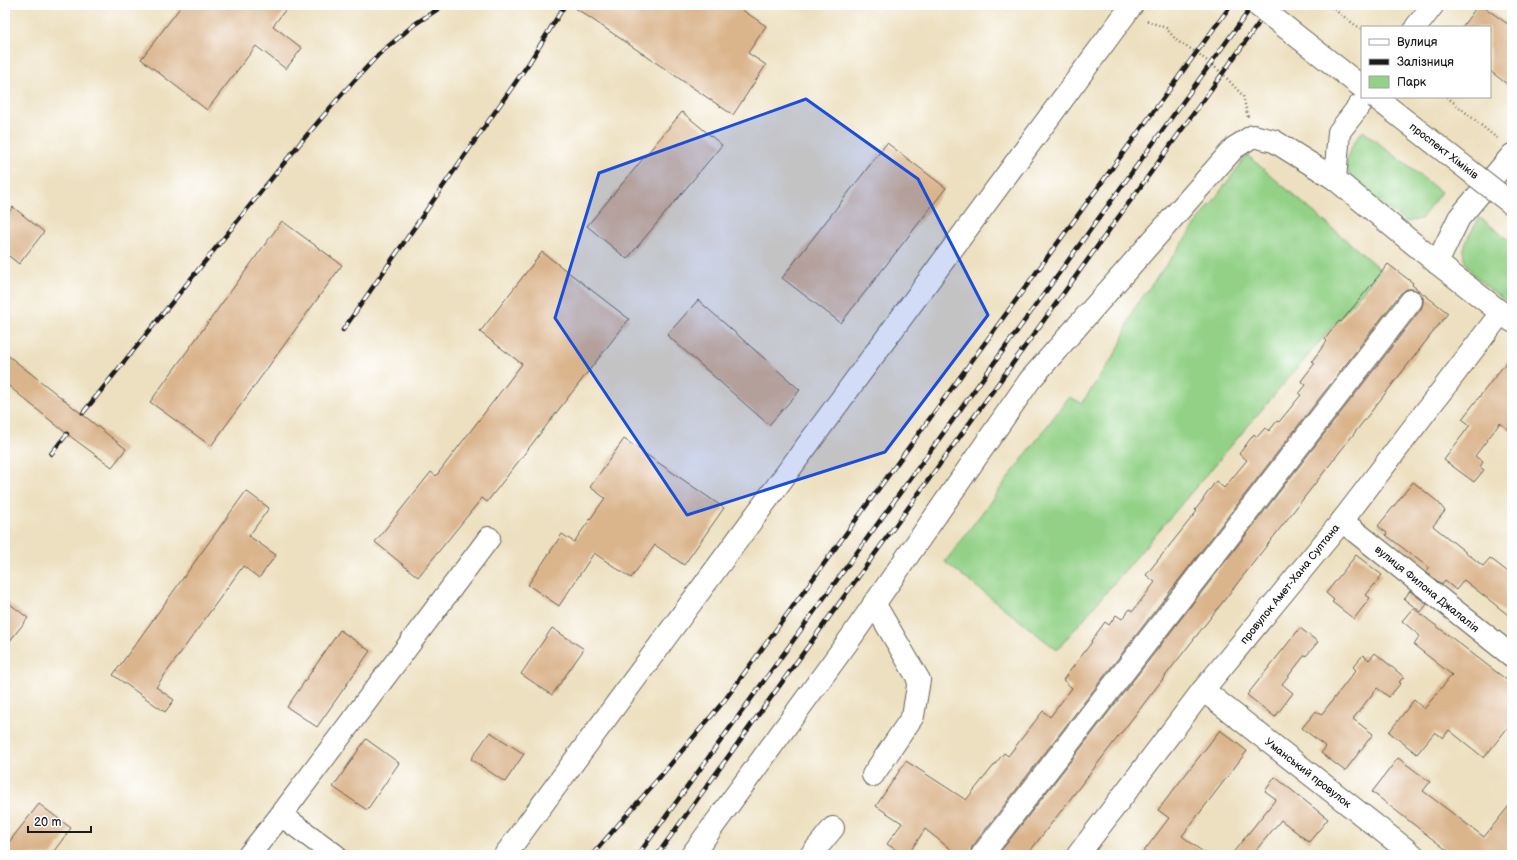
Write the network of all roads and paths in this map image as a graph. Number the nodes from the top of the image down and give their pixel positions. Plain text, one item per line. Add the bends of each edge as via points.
1 (1132, 5) edge
2 (1257, 5) edge
3 (1328, 5) edge
4 (1433, 5) edge
5 (1417, 26) edge
6 (1166, 28) dead end
7 (1361, 29) edge
8 (1361, 86) edge
9 (1365, 98) edge
10 (1376, 98) edge
11 (1448, 98) edge
12 (1253, 136) junction
13 (1506, 148) edge
14 (1335, 179) junction
15 (1512, 204) edge
16 (1437, 262) junction
17 (1411, 301) dead end
18 (1507, 317) edge
19 (1342, 521) junction
20 (489, 538) dead end
21 (874, 603) junction
22 (1512, 656) edge
23 (1203, 690) junction
24 (873, 776) dead end
25 (281, 815) junction
26 (833, 828) dead end
27 (249, 855) edge
28 (335, 855) edge
29 (505, 855) edge
30 (692, 855) edge
31 (811, 855) edge
32 (982, 855) edge
33 (1078, 855) edge
34 (1413, 855) edge

1 - 29 street
2 - 8 street, bridge
3 - 7 path
4 - 5 street
6 - 12 path via 1177,41 1196,52 1222,73 1243,96
9 - 14 street via 1339,132
10 - 15 street, проспект Хіміків, bridge
11 - 13 path
12 - 14 street via 1274,141
12 - 21 street via 1234,148 1030,380
13 - 16 street via 1459,218
14 - 16 street
16 - 18 street
17 - 32 street
18 - 19 street, провулок Амет-Хана Султана
19 - 22 street, вулиця Филона Джалалія
19 - 23 street, провулок Амет-Хана Султана
20 - 25 street
21 - 24 street via 919,680 914,716
21 - 30 street
23 - 33 street, провулок Амет-Хана Султана
23 - 34 street, Уманський провулок
25 - 27 street
25 - 28 street
26 - 31 street

